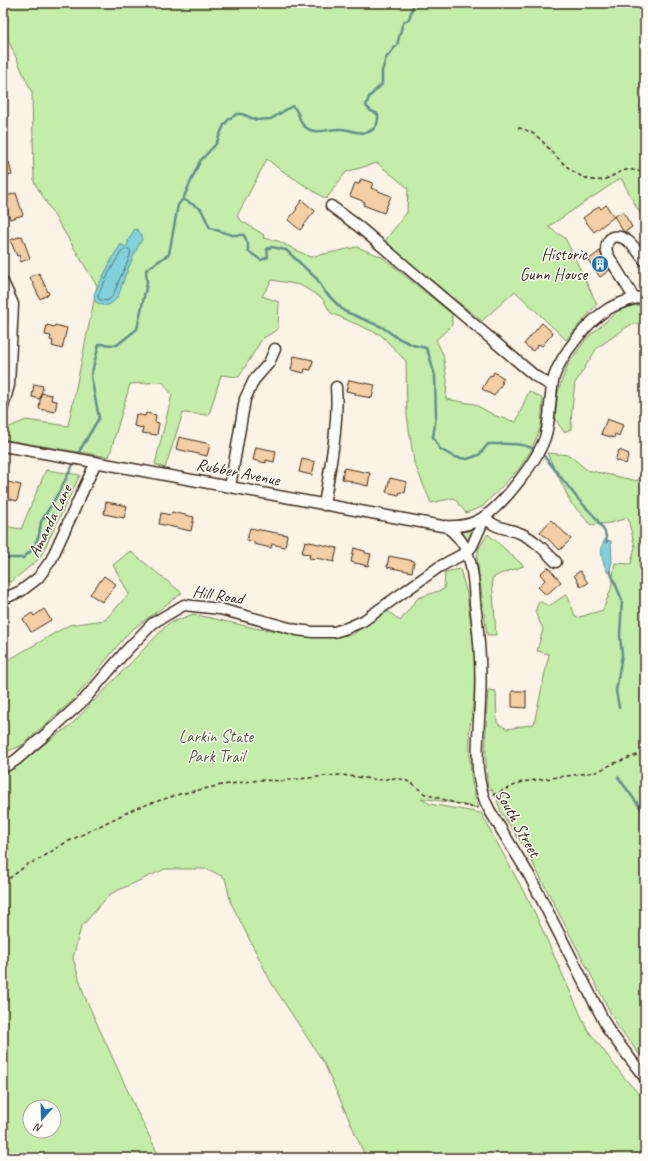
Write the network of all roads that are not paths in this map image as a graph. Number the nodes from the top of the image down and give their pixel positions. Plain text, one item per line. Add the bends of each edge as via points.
1 (331, 206) dead end
2 (645, 261) edge
3 (3, 282) edge
4 (645, 296) edge
5 (634, 299) junction
6 (275, 349) dead end
7 (552, 386) junction
8 (336, 387) dead end
9 (3, 407) edge
10 (3, 446) edge
11 (96, 462) junction
12 (230, 487) junction
13 (324, 504) junction
14 (485, 517) junction
15 (446, 526) junction
16 (467, 552) junction
17 (556, 562) dead end
18 (3, 599) edge
19 (3, 768) edge
20 (645, 1078) edge

1 - 7 street via 535,376
2 - 5 street via 629,242 620,236 612,237 607,243 608,257
3 - 9 street via 13,304 9,385
4 - 5 street
5 - 7 street via 608,308 590,324 562,361
6 - 12 street via 269,364 254,380 245,399
7 - 14 street via 547,429 538,452 508,494
8 - 13 street via 336,425
10 - 11 street, Rubber Avenue
11 - 12 street, Rubber Avenue
11 - 18 street, Amanda Lane via 51,560 38,578 21,591
12 - 13 street, Rubber Avenue
13 - 15 street, Rubber Avenue
14 - 15 street, Rubber Avenue via 467,524
14 - 16 street
14 - 17 street via 490,523 522,534 538,543
15 - 16 street, South Street via 458,537
16 - 19 street, Hill Road via 422,578 363,621 334,632 297,630 220,609 184,605 153,623 84,700 27,751
16 - 20 street, South Street via 472,572 481,660 477,761 484,797 488,808 529,875 609,1031

